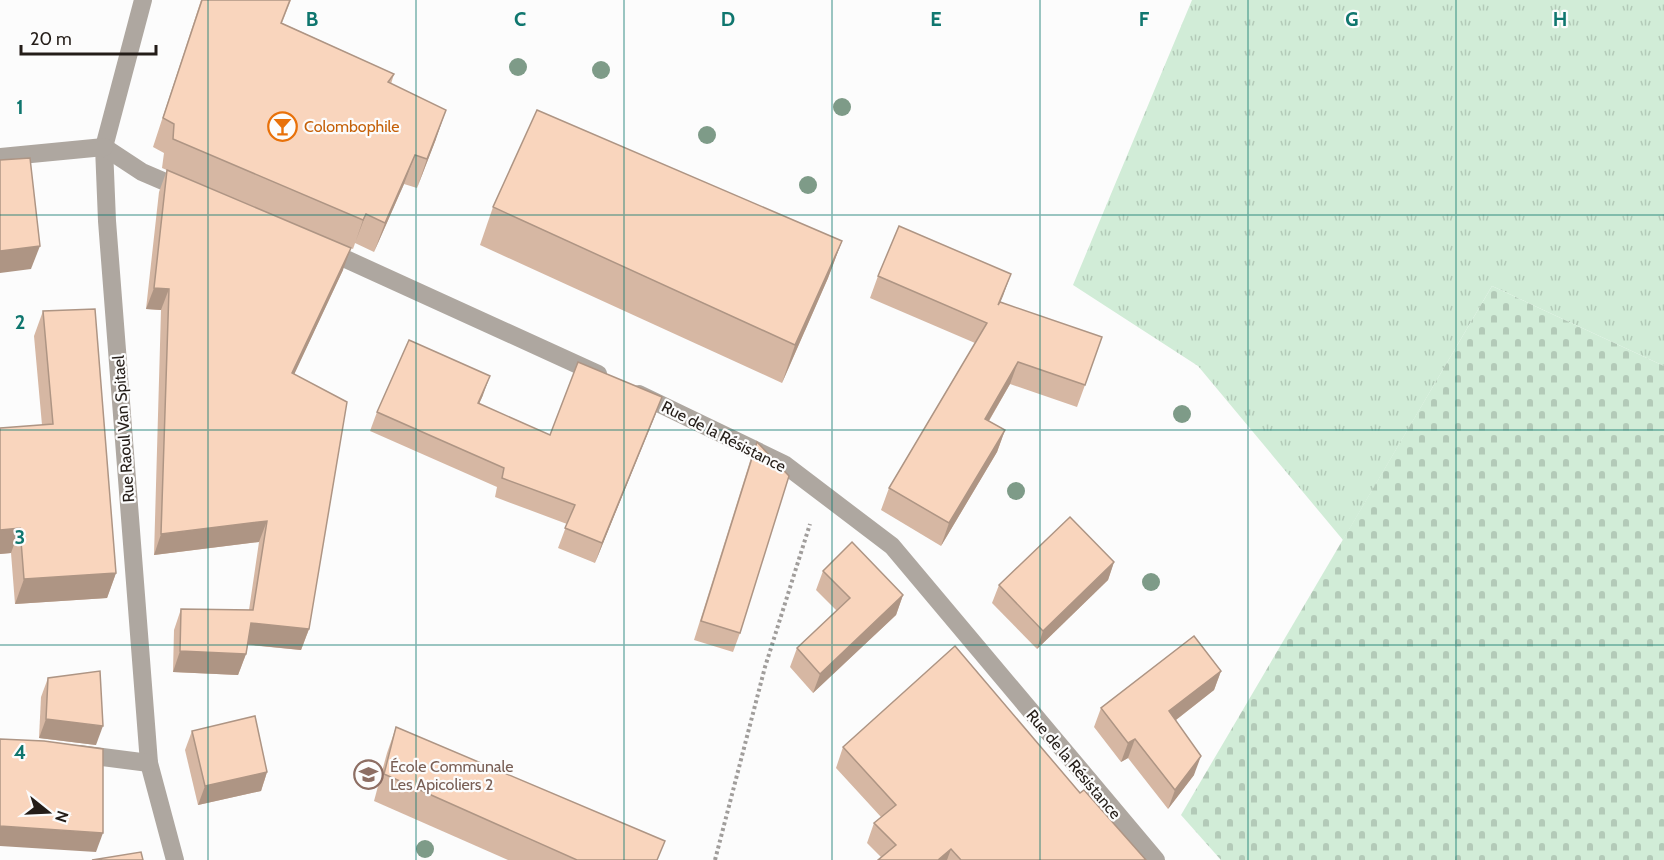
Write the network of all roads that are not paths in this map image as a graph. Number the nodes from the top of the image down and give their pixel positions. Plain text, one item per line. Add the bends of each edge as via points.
1 (143, 0) edge
2 (104, 147) junction
3 (0, 157) edge
4 (196, 195) edge
5 (315, 245) edge
6 (57, 751) edge
7 (149, 763) junction
8 (175, 860) edge
9 (1156, 860) edge

1 - 2 street, Rue Raoul Van Spitael
2 - 3 street
2 - 4 street via 142,172
2 - 7 street, Rue Raoul Van Spitael
5 - 9 street, Rue de la Résistance via 784,464 892,546
6 - 7 street
7 - 8 street, Rue Raoul Van Spitael

